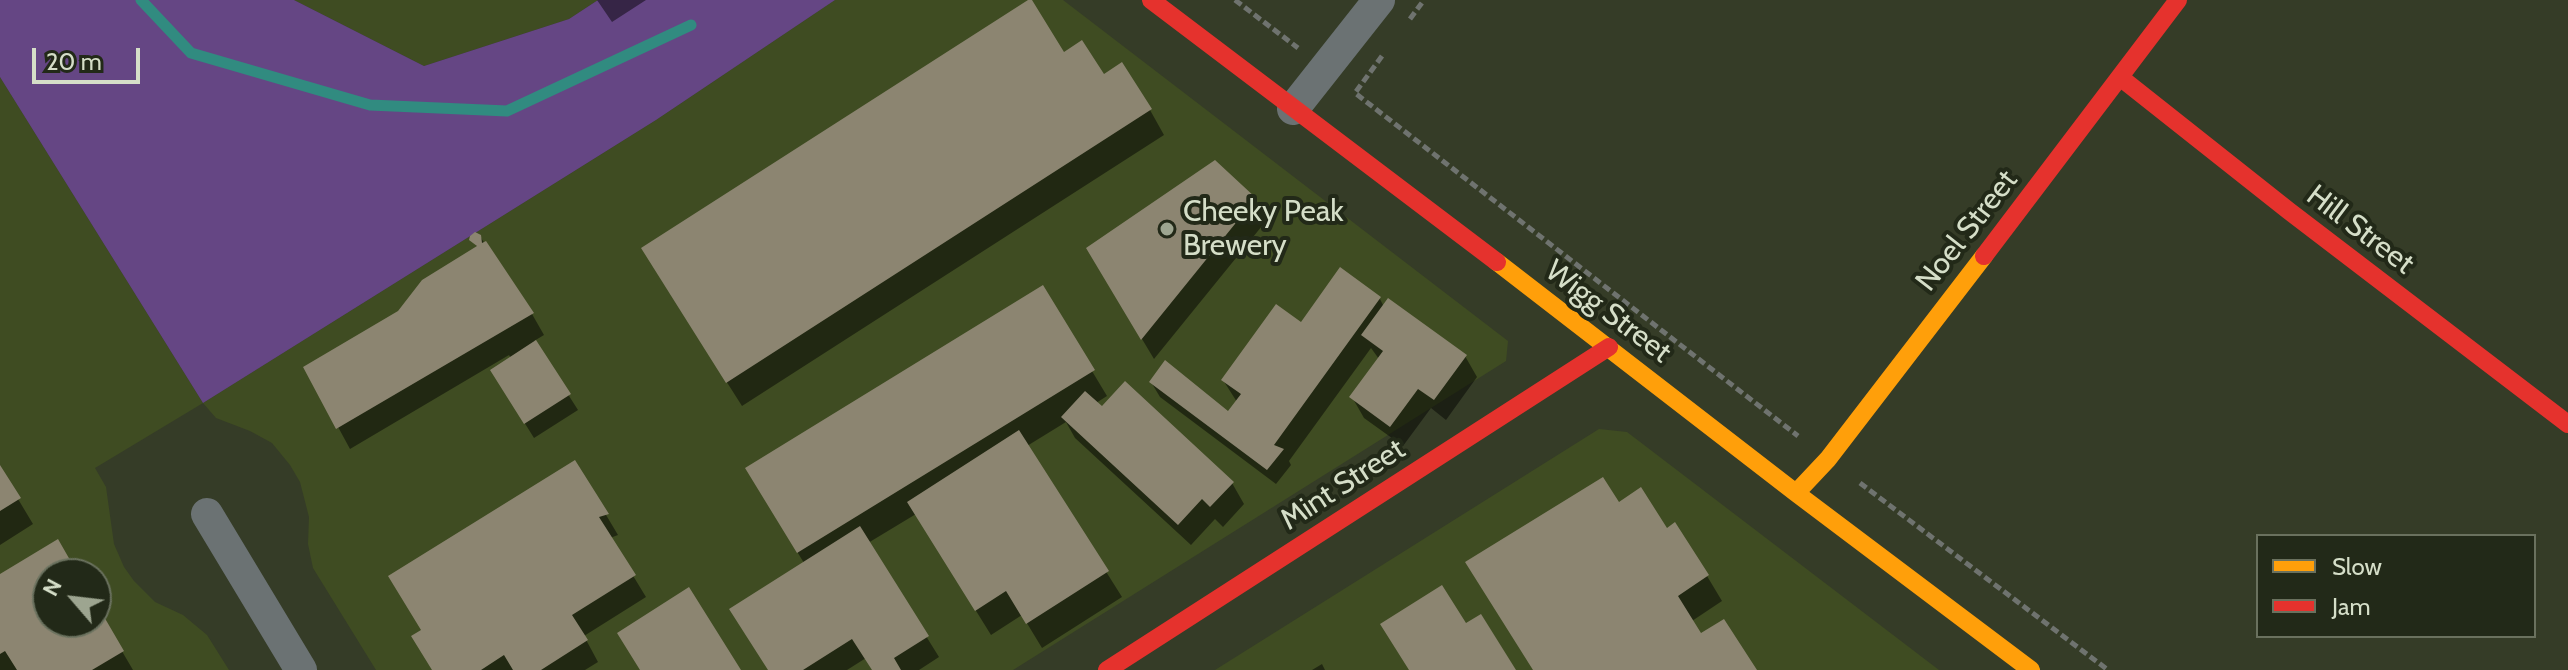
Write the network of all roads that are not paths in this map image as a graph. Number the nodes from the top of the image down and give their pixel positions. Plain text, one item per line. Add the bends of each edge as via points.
1 (1151, 0) edge
2 (1379, 0) edge
3 (2178, 0) edge
4 (2121, 78) junction
5 (1293, 109) junction
6 (1609, 347) junction
7 (2568, 424) edge
8 (1796, 493) junction
9 (207, 514) dead end
10 (301, 670) edge
11 (1107, 670) edge
12 (2031, 670) edge

1 - 5 street, Wigg Street
2 - 5 street
3 - 4 street, Noel Street
4 - 7 street, Hill Street
4 - 8 street, Noel Street via 1828,459
5 - 6 street, Wigg Street
6 - 8 street, Wigg Street
6 - 11 street, Mint Street
8 - 12 street, Wigg Street
9 - 10 street

